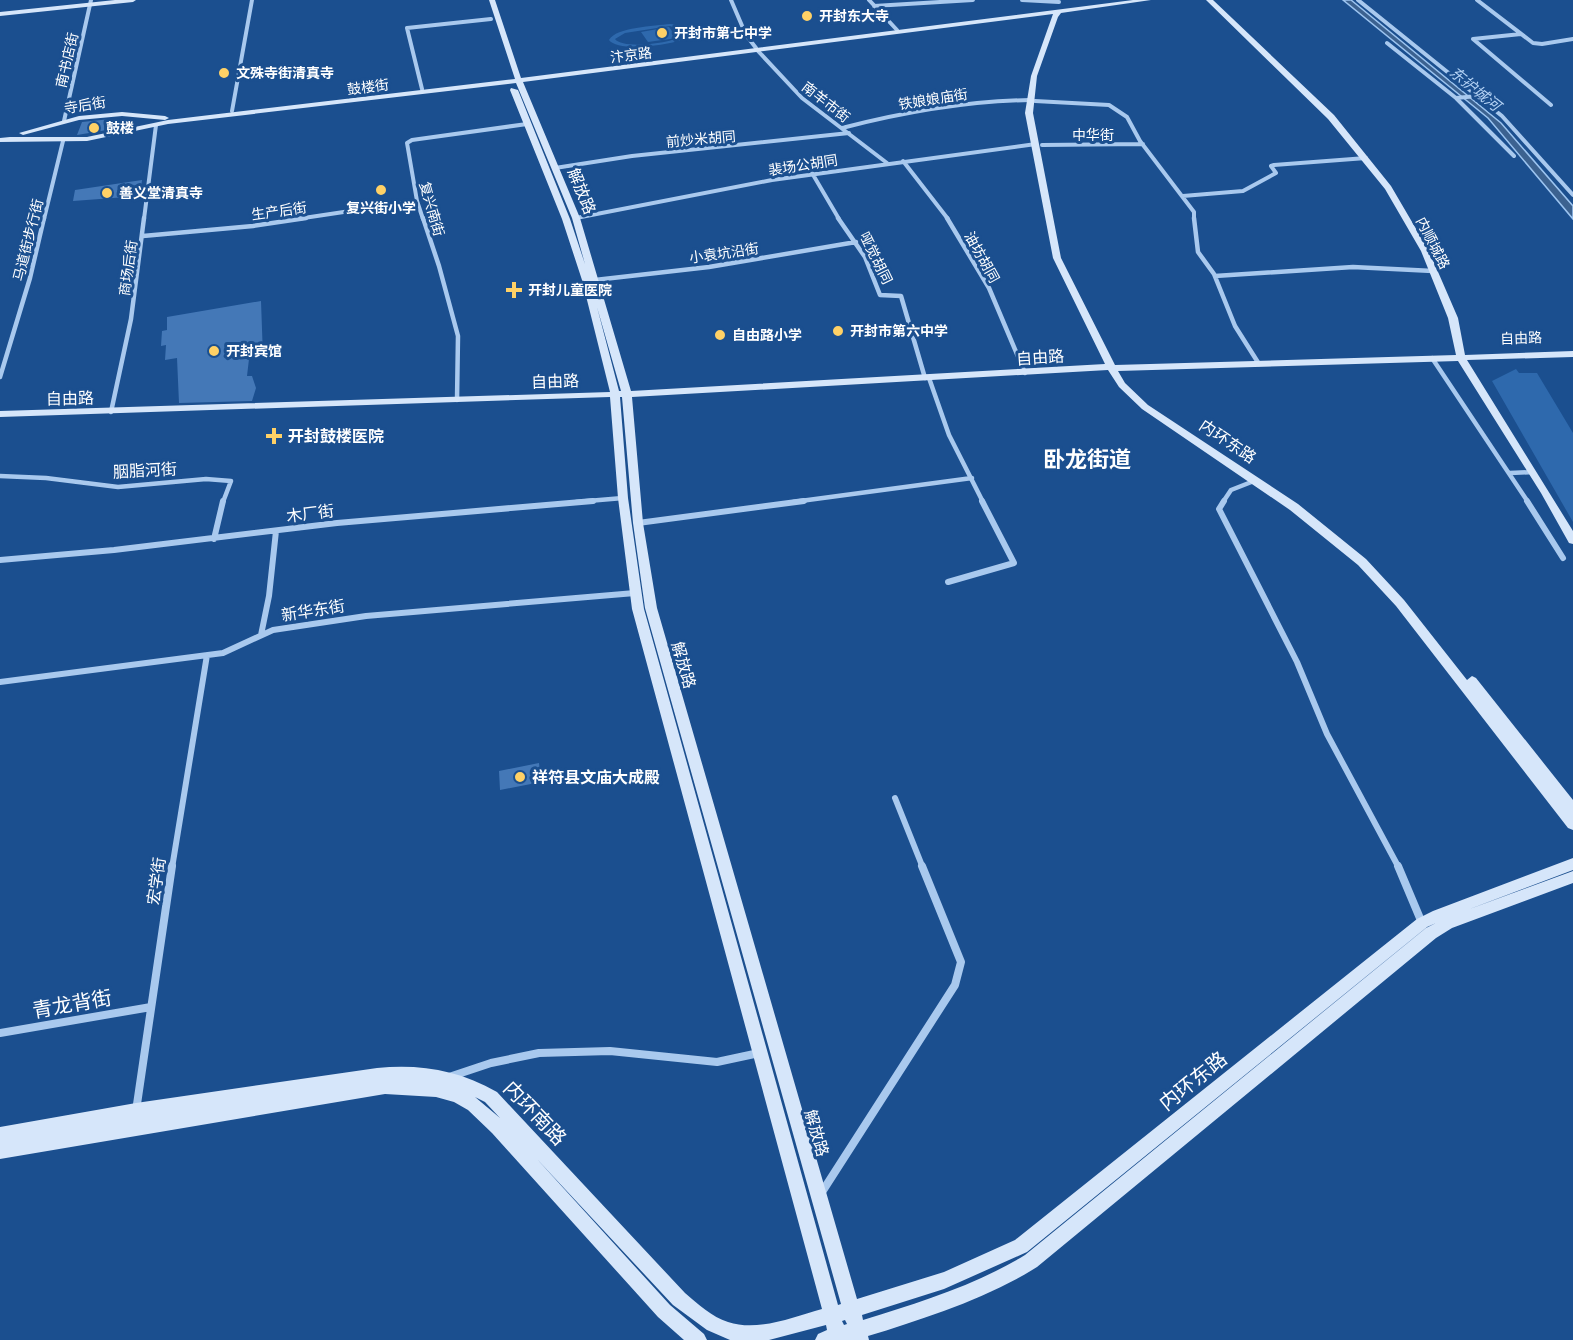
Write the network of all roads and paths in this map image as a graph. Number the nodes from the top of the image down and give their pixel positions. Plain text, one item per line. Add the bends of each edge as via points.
1 (133, 0) edge
2 (252, 0) edge
3 (485, 0) edge
4 (492, 0) edge
5 (731, 0) edge
6 (869, 0) edge
7 (973, 0) edge
8 (1022, 0) edge
9 (1125, 0) edge
10 (1148, 0) edge
11 (1209, 0) edge
12 (1358, 0) edge
13 (1477, 0) edge
14 (91, 2) edge
15 (874, 6) junction
16 (1059, 6) edge
17 (0, 14) edge
18 (490, 20) junction
19 (897, 30) junction
20 (1521, 34) junction
21 (1573, 39) edge
22 (1387, 43) dead end
23 (757, 49) junction
24 (514, 80) junction
25 (422, 89) junction
26 (1477, 96) junction
27 (1456, 98) junction
28 (1032, 101) junction
29 (1551, 105) dead end
30 (232, 111) junction
31 (176, 117) joint
32 (64, 122) junction
33 (528, 124) junction
34 (156, 125) junction
35 (842, 128) junction
36 (849, 134) junction
37 (0, 138) edge
38 (63, 141) junction
39 (1039, 144) junction
40 (1143, 144) junction
41 (1514, 156) dead end
42 (1366, 158) junction
43 (903, 161) junction
44 (887, 163) junction
45 (555, 168) junction
46 (812, 173) junction
47 (1573, 195) edge
48 (1183, 196) junction
49 (417, 201) junction
50 (576, 218) junction
51 (143, 236) junction
52 (856, 242) junction
53 (1433, 271) junction
54 (1215, 276) junction
55 (595, 280) junction
56 (1573, 352) edge
57 (1461, 355) junction
58 (1432, 358) junction
59 (1258, 362) junction
60 (1116, 366) junction
61 (1025, 373) junction
62 (0, 377) edge
63 (927, 378) junction
64 (621, 394) junction
65 (457, 400) junction
66 (111, 412) junction
67 (0, 414) edge
68 (1533, 472) junction
69 (1510, 473) junction
70 (0, 476) edge
71 (972, 478) junction
72 (1254, 481) junction
73 (623, 498) junction
74 (638, 523) junction
75 (276, 531) junction
76 (214, 540) junction
77 (1573, 540) edge
78 (1563, 558) dead end
79 (0, 560) edge
80 (948, 582) dead end
81 (635, 592) junction
82 (261, 635) junction
83 (207, 655) junction
84 (0, 682) edge
85 (895, 798) dead end
86 (1573, 810) edge
87 (1573, 824) edge
88 (1573, 864) edge
89 (1573, 877) edge
90 (1422, 923) junction
91 (150, 1007) junction
92 (0, 1033) edge
93 (759, 1053) junction
94 (449, 1077) junction
95 (136, 1112) junction
96 (0, 1135) edge
97 (0, 1151) edge
98 (819, 1198) junction
99 (850, 1309) junction
100 (832, 1315) junction
101 (858, 1335) edge
102 (834, 1339) edge
103 (698, 1340) edge

1 - 14 street
2 - 30 street
3 - 18 street, 解放路
4 - 24 street, 解放路
5 - 23 street, 南羊市街 via 746,36
6 - 15 street
7 - 15 street
8 - 16 street
9 - 16 street, 汴京路
10 - 16 street, 汴京路
11 - 42 street, 内顺城路 via 1305,89
12 - 26 street
13 - 20 street
14 - 17 street
14 - 32 street, 南书店街
15 - 19 street
16 - 19 street, 汴京路
16 - 23 street, 汴京路
16 - 28 street, 内环东路 via 1034,76
18 - 24 street, 解放路
18 - 25 street via 407,28
19 - 23 street, 汴京路
20 - 21 street via 1537,44
20 - 29 street via 1473,39
22 - 27 street
23 - 24 street, 汴京路
23 - 35 street, 南羊市街 via 812,108
24 - 25 street, 鼓楼街
24 - 33 street, 解放路
24 - 34 street, 鼓楼街
24 - 45 street, 解放路
25 - 30 street, 鼓楼街
26 - 27 street
26 - 47 street via 1516,129
27 - 41 street
28 - 35 street, 铁娘娘庙街 via 990,101
28 - 39 street, 内环东路 via 1029,113
28 - 40 street, 铁娘娘庙街 via 1113,106 1127,117
30 - 31 street, 鼓楼街
31 - 32 street, 寺后街 via 116,114
32 - 37 street, 寺后街
33 - 49 street, 复兴南街 via 407,143
33 - 64 street, 解放路 via 566,219
34 - 38 street, 寺后街 via 105,137
34 - 51 street, 商场后街
35 - 36 street, 南羊市街
36 - 44 street, 南羊市街
36 - 45 street, 前炒米胡同 via 632,156
37 - 38 street, 寺后街
38 - 62 street, 马道街步行街 via 30,278
39 - 40 street, 中华街
39 - 43 street, 裴场公胡同
39 - 60 street, 内环东路 via 1057,258
40 - 48 street, 铁娘娘庙街
42 - 48 street via 1274,165 1271,166 1276,172 1249,190
42 - 53 street, 内顺城路 via 1388,188
43 - 44 street, 裴场公胡同
43 - 61 street, 油坊胡同 via 938,203 961,239 999,308
44 - 46 street, 裴场公胡同
45 - 50 street, 解放路
46 - 50 street, 裴场公胡同
46 - 52 street, 哑觉胡同
48 - 54 street, 铁娘娘庙街 via 1194,212 1198,252
49 - 51 street, 生产后街 via 253,226
49 - 65 street, 复兴南街 via 458,336
50 - 55 street, 解放路
51 - 66 street, 商场后街 via 131,320
52 - 55 street, 小袁坑沿街 via 709,267
52 - 63 street, 哑觉胡同 via 882,296 901,296
53 - 54 street via 1353,267
53 - 57 street, 内顺城路 via 1453,318
54 - 59 street, 铁娘娘庙街 via 1235,326
55 - 64 street, 解放路
56 - 57 street, 自由路
57 - 58 street, 自由路
57 - 59 street, 自由路
57 - 68 street, 内顺城路
58 - 59 street, 自由路
58 - 69 street
59 - 60 street, 自由路
60 - 61 street, 自由路
60 - 72 street, 内环东路 via 1122,385 1145,407
60 - 86 street, 内环东路 via 1151,404 1300,504 1370,559 1409,601
61 - 63 street, 自由路
63 - 64 street, 自由路
63 - 71 street via 945,426
64 - 65 street, 自由路
64 - 73 street, 解放路
64 - 74 street, 解放路
65 - 66 street, 自由路
66 - 67 street, 自由路
68 - 69 street
68 - 77 street, 内顺城路
69 - 78 street
70 - 76 street, 胭脂河街 via 118,487 206,479 231,481
71 - 74 street
71 - 80 street via 1014,562
72 - 87 street, 内环东路 via 1350,550 1387,588
72 - 90 street via 1231,490 1219,509 1293,654 1327,734 1402,873
73 - 75 street, 木厂街
73 - 81 street, 解放路
74 - 98 street, 解放路 via 651,608
75 - 76 street, 木厂街
75 - 82 street
76 - 79 street, 木厂街
81 - 82 street, 新华东街 via 366,616
81 - 93 street, 解放路
82 - 83 street, 新华东街 via 236,649
83 - 84 street, 新华东街
83 - 91 street, 宏学街
85 - 98 street via 961,962 960,971 955,985
88 - 90 street, 内环东路
89 - 101 street, 内环东路 via 1431,933 1031,1261 1010,1274
90 - 99 street, 内环东路 via 1021,1246 973,1269
91 - 92 street, 青龙背街
91 - 95 street, 宏学街
93 - 94 street via 717,1062 610,1051 539,1053
93 - 100 street, 解放路
94 - 95 street, 内环南路 via 377,1075
94 - 100 street, 内环南路 via 490,1097 698,1315 719,1328 738,1333 784,1328
95 - 96 street, 内环南路
97 - 103 street, 内环南路 via 364,1089 404,1086 453,1094 476,1106 498,1127 664,1311
98 - 99 street, 解放路
99 - 100 street, 内环东路
99 - 101 street, 解放路
100 - 102 street, 解放路
101 - 102 street, 内环东路

